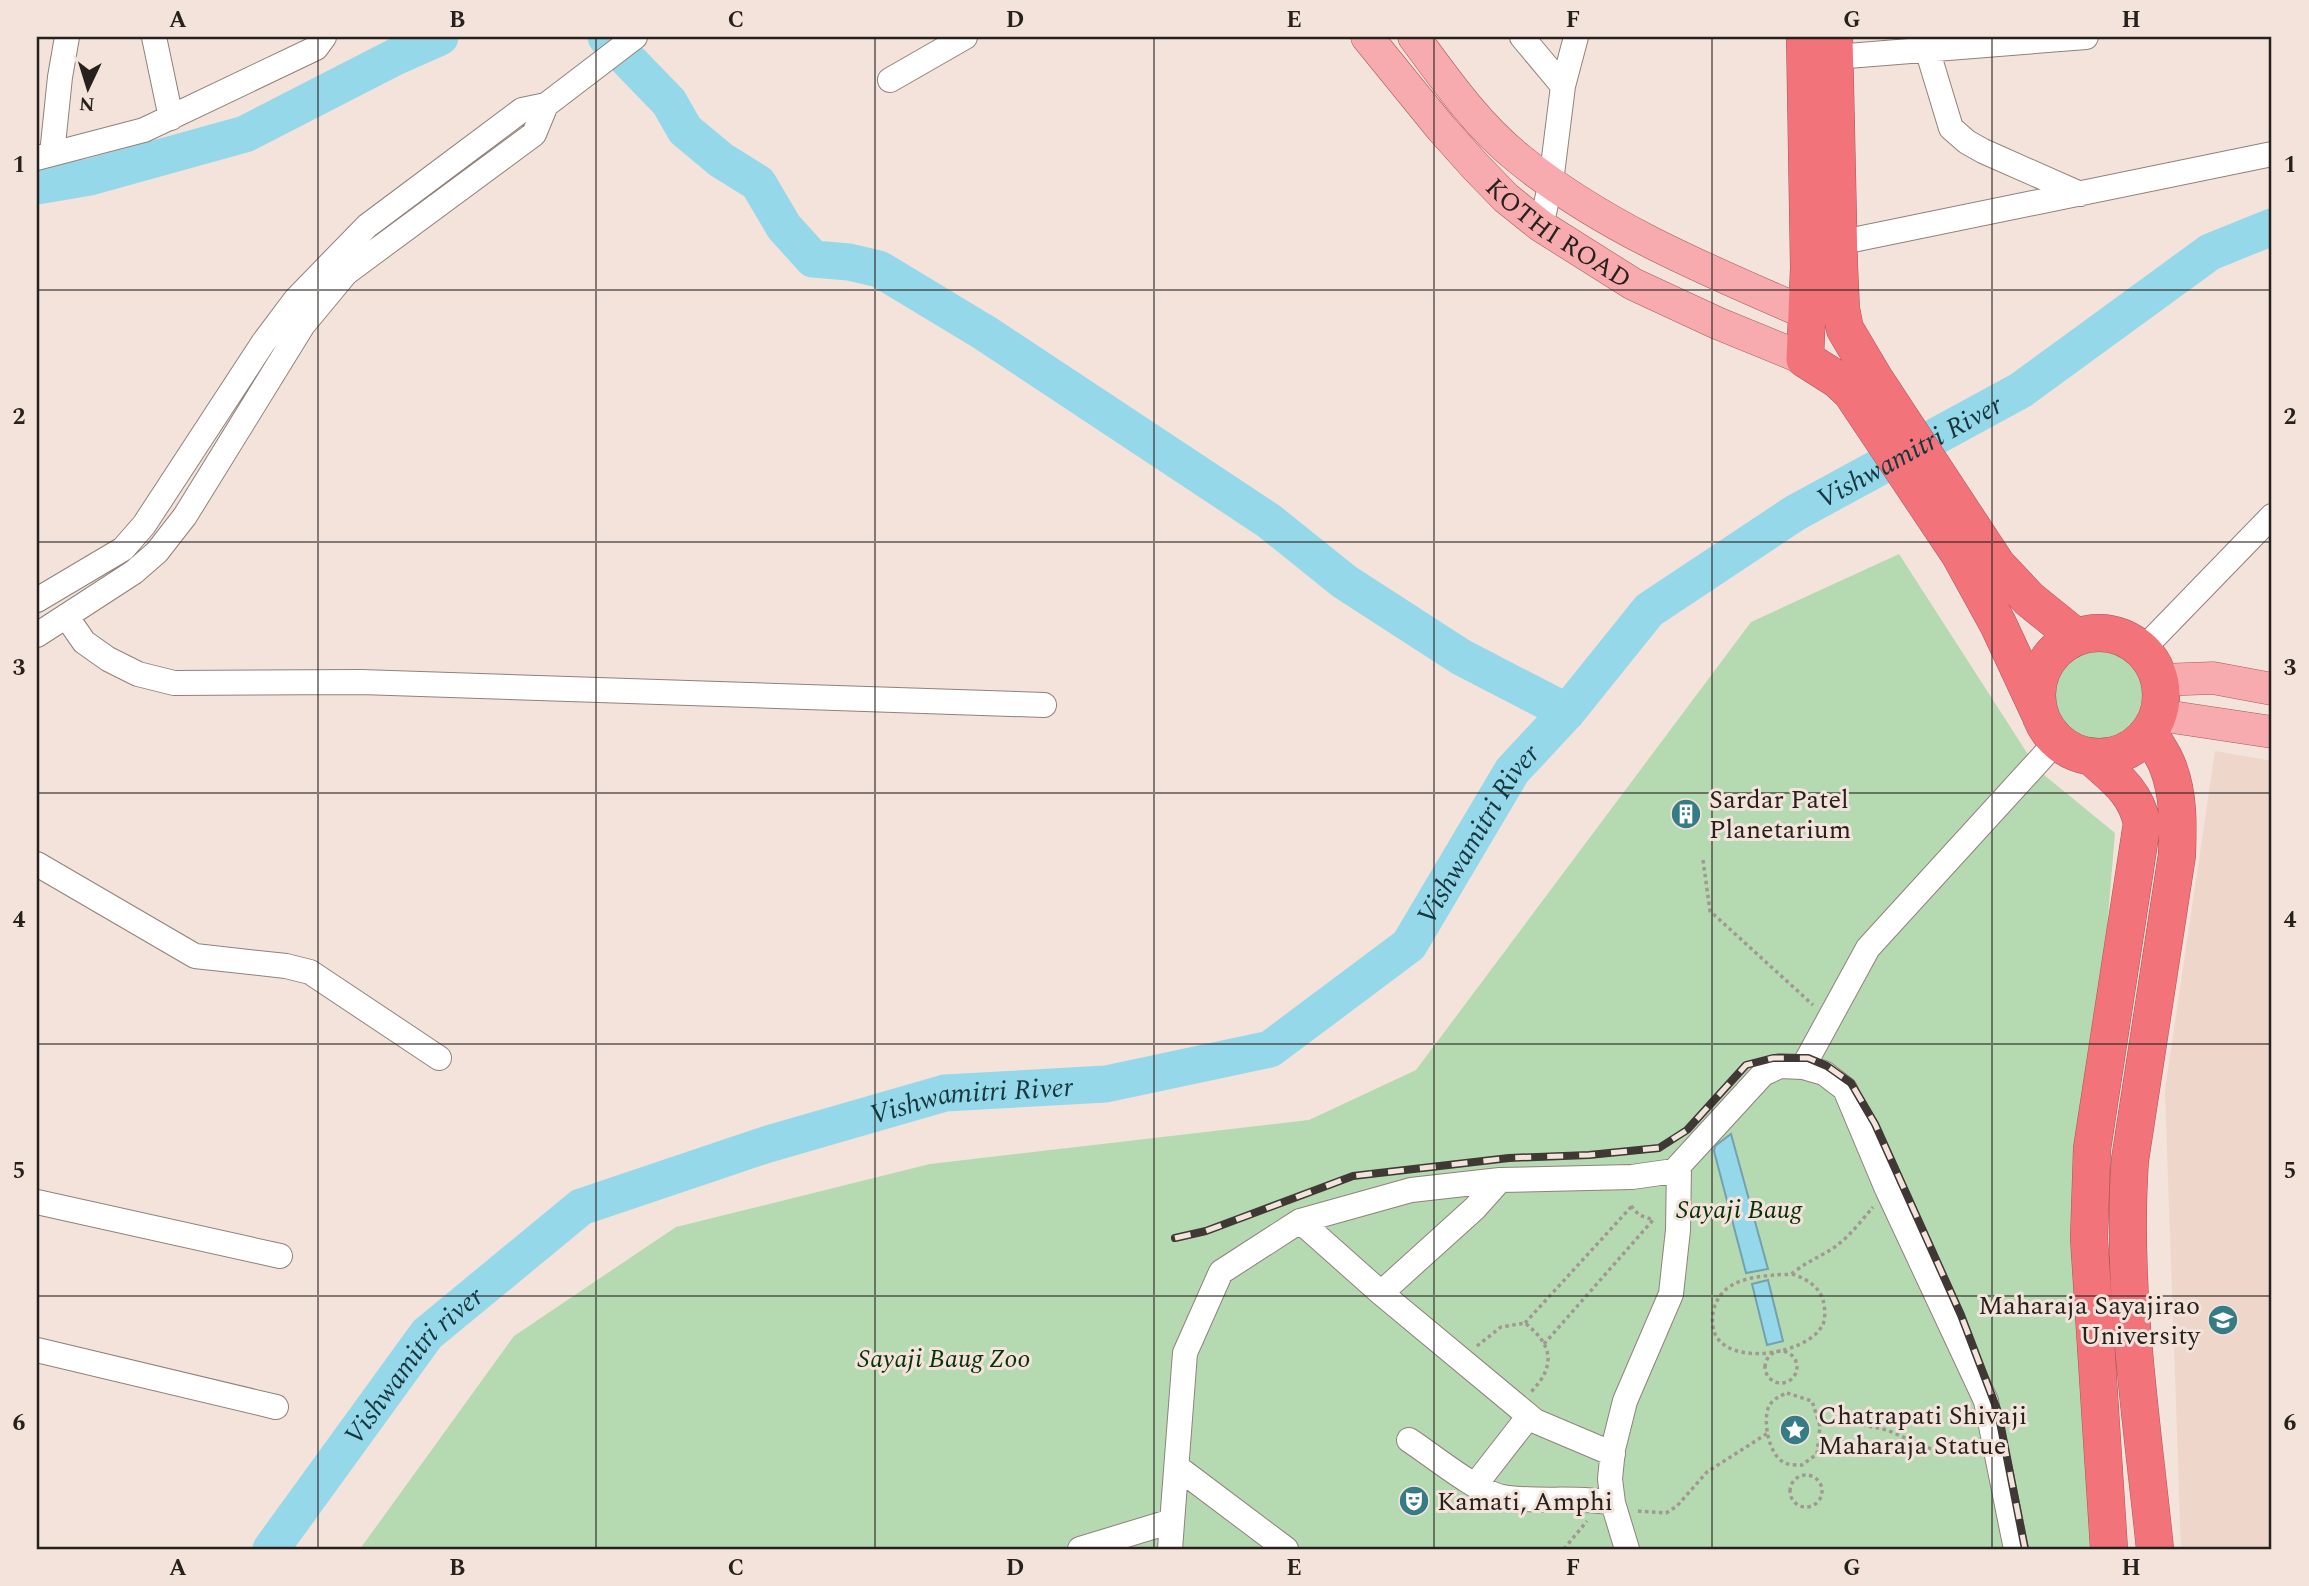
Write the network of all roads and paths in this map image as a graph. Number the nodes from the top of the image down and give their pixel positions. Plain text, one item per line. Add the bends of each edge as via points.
1 (67, 37) edge
2 (154, 37) edge
3 (324, 37) edge
4 (635, 37) edge
5 (965, 37) edge
6 (1367, 37) edge
7 (1414, 37) edge
8 (1522, 37) edge
9 (1576, 37) edge
10 (1805, 37) edge
11 (2086, 37) edge
12 (1966, 41) edge
13 (1835, 47) edge
14 (1927, 49) junction
15 (890, 80) dead end
16 (1563, 86) junction
17 (546, 105) junction
18 (171, 118) junction
19 (2272, 154) edge
20 (44, 156) edge
21 (1551, 182) junction
22 (2080, 194) junction
23 (1541, 226) junction
24 (1838, 243) junction
25 (1808, 314) junction
26 (1845, 329) junction
27 (1805, 359) junction
28 (1854, 383) junction
29 (216, 414) junction
30 (238, 432) junction
31 (2272, 516) edge
32 (134, 537) junction
33 (1970, 547) junction
34 (152, 556) junction
35 (37, 600) edge
36 (66, 616) junction
37 (37, 635) edge
38 (2076, 638) junction
39 (2272, 689) edge
40 (2152, 695) junction
41 (1044, 705) dead end
42 (2048, 727) junction
43 (2272, 732) edge
44 (2092, 757) junction
45 (1703, 860) dead end
46 (37, 864) edge
47 (1829, 1020) junction
48 (439, 1058) dead end
49 (1803, 1068) junction
50 (1688, 1158) junction
51 (1632, 1177) junction
52 (1500, 1180) junction
53 (1888, 1189) junction
54 (37, 1202) edge
55 (1631, 1206) junction
56 (1678, 1217) junction
57 (1653, 1220) junction
58 (1300, 1221) junction
59 (280, 1256) dead end
60 (1792, 1274) junction
61 (1381, 1293) junction
62 (1525, 1323) junction
63 (1544, 1344) junction
64 (37, 1350) edge
65 (1776, 1351) junction
66 (1462, 1360) junction
67 (1786, 1382) junction
68 (1787, 1393) junction
69 (276, 1407) dead end
70 (1523, 1411) junction
71 (1820, 1423) junction
72 (1768, 1433) junction
73 (1409, 1440) dead end
74 (1996, 1443) junction
75 (1613, 1454) junction
76 (1802, 1465) junction
77 (1177, 1467) junction
78 (1805, 1475) junction
79 (1476, 1484) junction
80 (1610, 1505) junction
81 (1172, 1521) junction
82 (1080, 1549) edge
83 (1170, 1549) edge
84 (1286, 1549) edge
85 (1564, 1549) edge
86 (1627, 1549) edge
87 (2016, 1549) edge
88 (2109, 1549) edge
89 (2155, 1549) edge

1 - 20 street
2 - 18 street
3 - 18 street via 316,48
4 - 17 street
5 - 15 street
6 - 23 main road, KOTHI ROAD via 1466,157
7 - 21 main road, KOTHI ROAD via 1483,125
8 - 16 street
9 - 16 street
10 - 25 highway
11 - 12 street
12 - 14 street
13 - 14 street
13 - 24 highway
14 - 22 street via 1951,128 1983,151
16 - 21 street
17 - 29 street via 522,110 367,226 296,299
17 - 30 street via 534,134 346,273 303,326
18 - 20 street via 144,130
19 - 22 street
21 - 23 street
21 - 25 main road, KOTHI ROAD via 1676,256
22 - 24 street
23 - 27 main road, KOTHI ROAD via 1633,284
24 - 26 highway
25 - 26 highway
25 - 27 highway
26 - 28 highway
27 - 28 highway
28 - 33 highway
29 - 30 street
29 - 32 street
30 - 34 street
31 - 40 street
32 - 34 street
32 - 35 street via 122,549
33 - 38 highway via 1997,565
33 - 42 highway via 1998,624
34 - 36 street
36 - 37 street
36 - 41 street via 85,642 108,659 138,674 174,683 361,682
38 - 40 highway via 2094,633 2128,640
38 - 42 highway via 2060,646 2039,676 2037,694
39 - 40 main road via 2213,678
40 - 43 main road
40 - 44 highway via 2133,748 2113,756
40 - 89 highway via 2175,793 2177,855 2130,1160 2127,1252
42 - 44 highway via 2073,752
42 - 47 street via 1967,839 1868,947
44 - 88 highway via 2132,794 2142,823 2092,1149 2089,1238
45 - 47 path via 1710,911
46 - 48 street via 195,956 310,972
47 - 49 street
49 - 50 street via 1780,1066 1763,1074
49 - 53 street via 1824,1073 1845,1089
50 - 51 street via 1674,1171
50 - 56 street
51 - 52 street
51 - 55 path
52 - 58 street via 1411,1191
52 - 61 street
53 - 60 path via 1838,1245
53 - 74 street via 1986,1401
54 - 59 street
55 - 57 path
55 - 62 path
56 - 57 path
56 - 75 street via 1671,1294 1625,1401
57 - 63 path
58 - 61 street
58 - 77 street via 1221,1272 1185,1353
60 - 65 path via 1813,1284 1822,1297 1823,1325 1797,1345
60 - 65 path via 1731,1284 1714,1308 1715,1336 1731,1351
61 - 66 street
62 - 63 path via 1541,1335
62 - 66 path via 1501,1327
63 - 70 path via 1549,1364
64 - 69 street
65 - 67 path via 1768,1357 1765,1371 1775,1382
65 - 67 path via 1796,1359 1797,1370
66 - 70 street
67 - 68 path
68 - 71 path via 1812,1401
68 - 72 path via 1769,1406
70 - 75 street via 1535,1421
70 - 79 street
71 - 74 path via 1887,1430 1940,1453
71 - 76 path via 1817,1454
72 - 76 path via 1785,1464
72 - 80 path via 1707,1472 1666,1513
73 - 79 street
74 - 87 street
75 - 80 street
76 - 78 path
77 - 81 street
77 - 84 street
78 - 78 path via 1815,1478 1822,1490 1819,1500 1810,1506 1799,1505 1790,1493 1792,1483
79 - 80 street via 1501,1497
80 - 85 path
80 - 86 street
81 - 82 street
81 - 83 street

